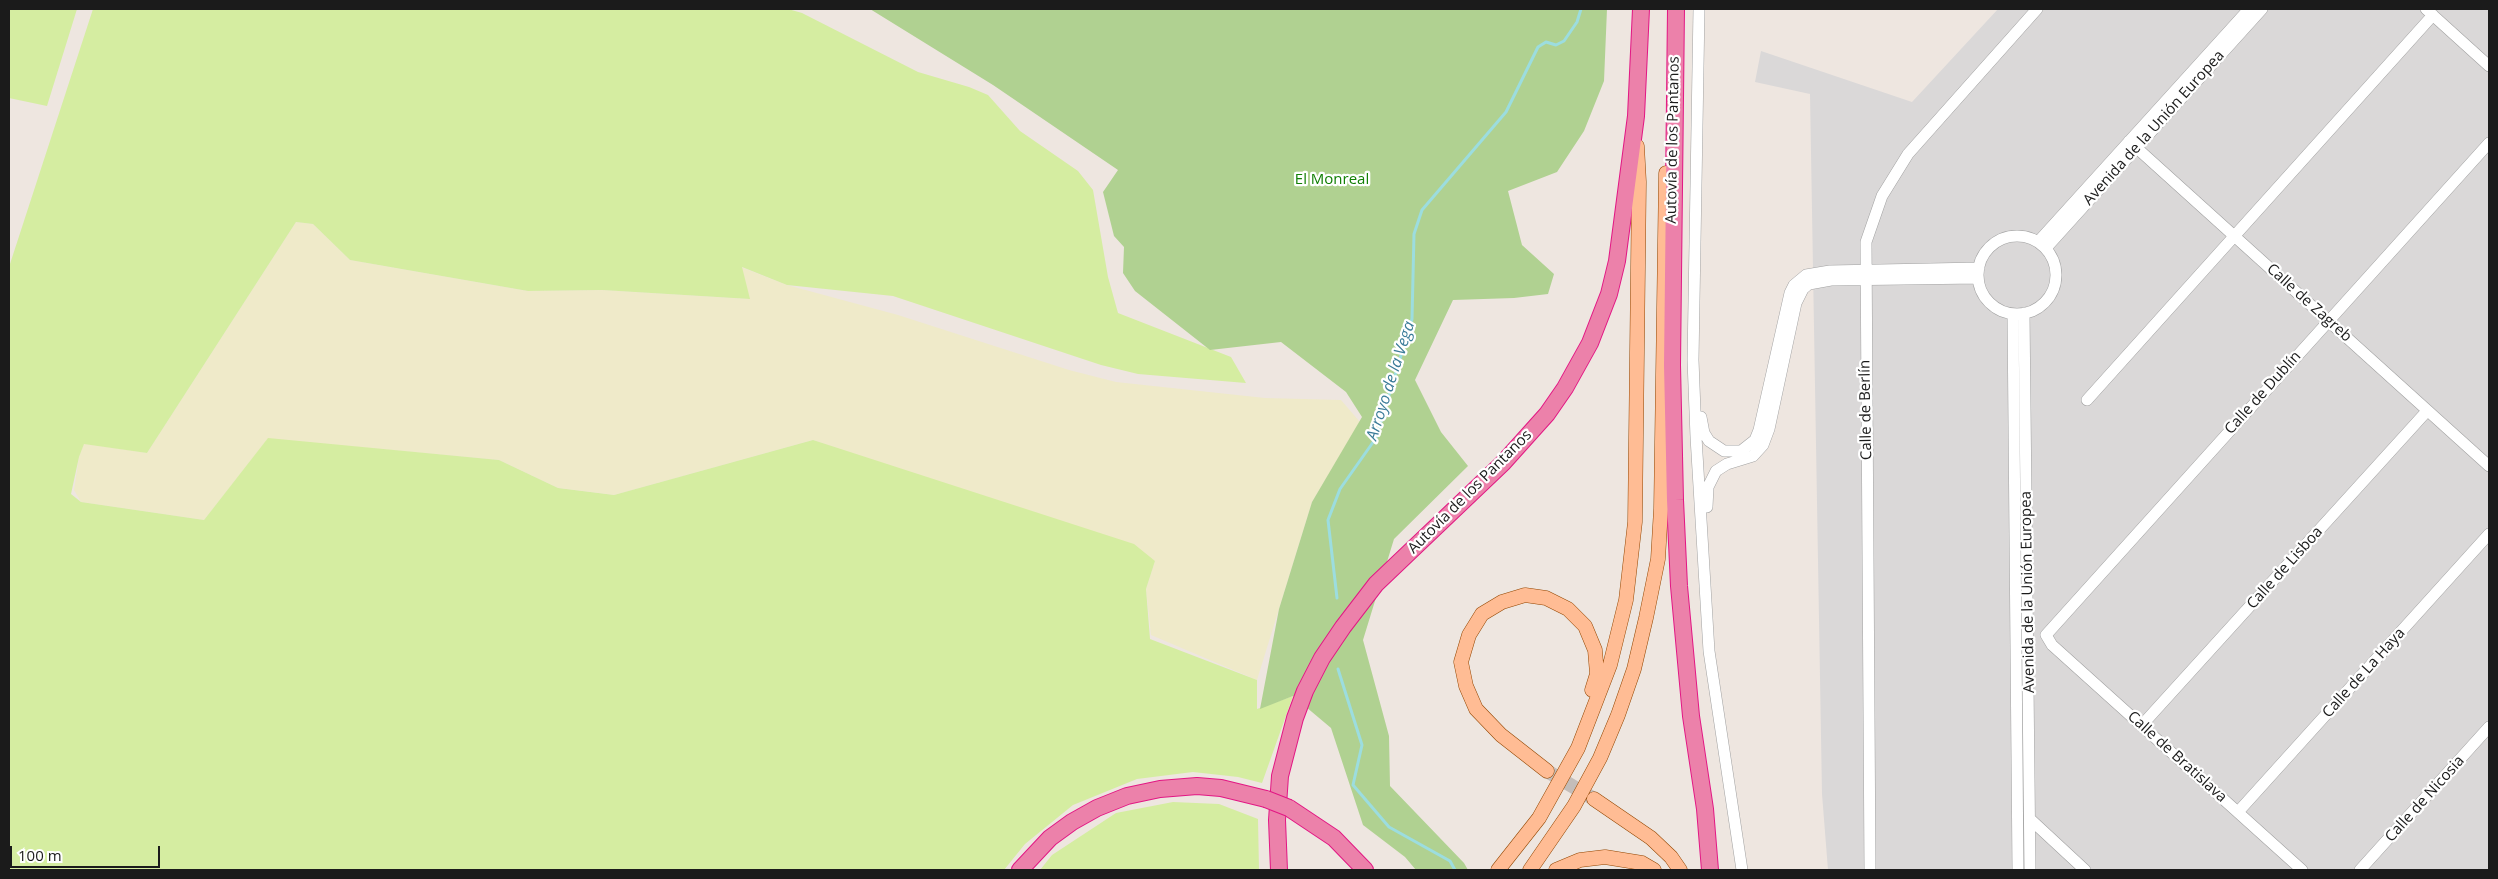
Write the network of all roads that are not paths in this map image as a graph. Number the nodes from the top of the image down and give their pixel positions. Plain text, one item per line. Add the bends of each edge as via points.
1 (1641, 9) edge
2 (1676, 9) edge
3 (1699, 9) edge
4 (2037, 9) edge
5 (2249, 9) edge
6 (2262, 9) edge
7 (2429, 12) edge
8 (2489, 66) edge
9 (1674, 86) junction
10 (1636, 116) junction
11 (2133, 144) junction
12 (2487, 152) edge
13 (2235, 236) junction
14 (2042, 245) junction
15 (1978, 273) junction
16 (1865, 275) junction
17 (2018, 314) junction
18 (2329, 321) junction
19 (1694, 360) junction
20 (2087, 400) dead end
21 (2427, 411) junction
22 (2489, 466) edge
23 (2489, 534) edge
24 (1705, 586) junction
25 (2029, 628) junction
26 (2048, 640) junction
27 (2029, 650) junction
28 (2142, 725) junction
29 (2489, 727) edge
30 (1578, 748) junction
31 (1547, 771) tunnel mouth
32 (1594, 800) tunnel mouth
33 (2238, 812) junction
34 (2030, 819) junction
35 (1020, 870) edge
36 (1279, 870) edge
37 (1365, 870) edge
38 (1498, 870) edge
39 (1530, 870) edge
40 (1556, 870) edge
41 (1654, 870) edge
42 (1680, 870) edge
43 (1710, 870) edge
44 (1742, 870) edge
45 (1870, 870) edge
46 (2018, 870) edge
47 (2030, 870) edge
48 (2086, 870) edge
49 (2302, 870) edge
50 (2360, 870) edge

1 - 10 highway, Autovía de los Pantanos
2 - 9 highway, Autovía de los Pantanos
3 - 19 street
4 - 16 street, Calle de Berlín via 1913,148 1889,180 1866,242
5 - 11 street, Avenida de la Unión Europea
6 - 11 street, Avenida de la Unión Europea
7 - 8 street
7 - 13 street
9 - 39 main road via 1666,171 1658,559 1634,669 1618,715 1588,783
9 - 43 highway, Autovía de los Pantanos via 1672,365 1675,500 1681,605
10 - 30 main road via 1639,182 1635,522 1626,600 1610,665
10 - 36 highway, Autovía de los Pantanos via 1617,261 1609,294 1590,343 1547,414 1503,463 1376,584 1322,658 1295,718 1280,776 1276,820
11 - 13 street, Calle de Zagreb
11 - 14 street, Avenida de la Unión Europea
12 - 18 street, Calle de Dublín
13 - 18 street, Calle de Zagreb
13 - 20 street
14 - 15 street via 2022,235 1996,241 1986,250
14 - 17 street via 2053,258 2056,283 2042,305
15 - 16 street
15 - 17 street via 1979,287 1985,298 1994,307
16 - 19 street via 1813,273 1794,285 1787,302 1759,430 1755,440 1741,451 1724,451 1704,433
16 - 24 street via 1814,282 1798,296 1763,445 1753,456 1716,471 1710,480
16 - 45 street, Calle de Berlín
17 - 25 street, Avenida de la Unión Europea
17 - 46 street, Avenida de la Unión Europea
18 - 21 street, Calle de Zagreb
18 - 26 street, Calle de Dublín
19 - 24 street
21 - 22 street, Calle de Zagreb
21 - 28 street, Calle de Lisboa
23 - 33 street, Calle de La Haya
24 - 44 street via 1709,651
25 - 26 street, Calle de Bratislava
25 - 27 street, Avenida de la Unión Europea
26 - 27 street, Calle de Dublín
26 - 28 street, Calle de Bratislava
27 - 34 street, Avenida de la Unión Europea
28 - 33 street, Calle de Bratislava
29 - 50 street, Calle de Nicosia
30 - 31 main road via 1581,721 1597,674 1595,650 1585,626 1568,609 1546,598 1525,595 1502,602 1482,614 1469,635 1461,662 1466,686 1476,709 1501,735
30 - 38 main road via 1539,818
32 - 42 main road via 1651,838
33 - 49 street, Calle de Bratislava
34 - 47 street, Avenida de la Unión Europea
34 - 48 street
35 - 37 highway, bridge via 1050,838 1098,808 1127,796 1197,786 1221,788 1289,808 1334,838
40 - 41 main road via 1580,860 1605,857 1642,863

